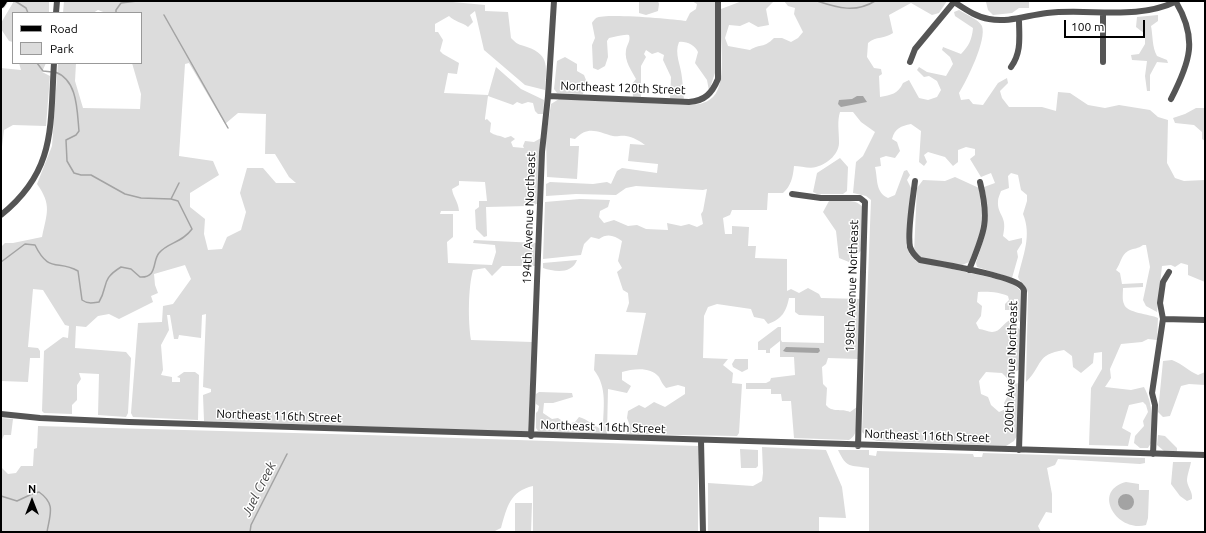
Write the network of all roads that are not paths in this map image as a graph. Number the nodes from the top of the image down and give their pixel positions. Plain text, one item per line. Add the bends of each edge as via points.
1 (3, 1) edge
2 (57, 1) edge
3 (554, 1) edge
4 (718, 1) edge
5 (954, 1) edge
6 (1176, 1) edge
7 (1, 4) edge
8 (56, 12) edge
9 (1103, 13) junction
10 (1018, 19) junction
11 (910, 62) dead end
12 (1103, 62) dead end
13 (53, 64) edge
14 (1011, 67) dead end
15 (548, 96) junction
16 (1171, 98) dead end
17 (915, 181) dead end
18 (980, 182) dead end
19 (792, 194) dead end
20 (1, 215) edge
21 (969, 270) junction
22 (1169, 272) dead end
23 (1163, 319) junction
24 (1205, 320) edge
25 (1, 414) edge
26 (531, 436) junction
27 (701, 440) junction
28 (858, 446) junction
29 (1019, 450) junction
30 (1153, 454) junction
31 (1205, 455) edge
32 (703, 532) edge

1 - 7 main road
2 - 8 street
3 - 15 street, 194th Avenue Northeast
4 - 15 street, Northeast 120th Street via 718,79 705,99 697,102
5 - 10 street via 977,16 990,20
5 - 11 street via 915,49
6 - 9 street via 1154,9
6 - 16 street via 1185,17 1190,56
9 - 10 street via 1072,11
9 - 12 street
10 - 14 street via 1019,48 1017,59
13 - 20 street via 50,124 43,161 28,190
15 - 26 street, 194th Avenue Northeast via 542,152
17 - 21 street via 910,236 913,255 920,260
18 - 21 street via 985,225
19 - 28 street, 198th Avenue Northeast via 821,198 860,198 865,202
21 - 29 street, 200th Avenue Northeast via 994,275 1022,286 1025,296
22 - 23 street via 1163,282 1160,303
23 - 24 street
23 - 30 street via 1152,393 1155,405
25 - 26 street, Northeast 116th Street via 78,420
26 - 27 street, Northeast 116th Street
27 - 28 street, Northeast 116th Street
27 - 32 street
28 - 29 street, Northeast 116th Street
29 - 30 street, Northeast 116th Street
30 - 31 street, Northeast 116th Street

